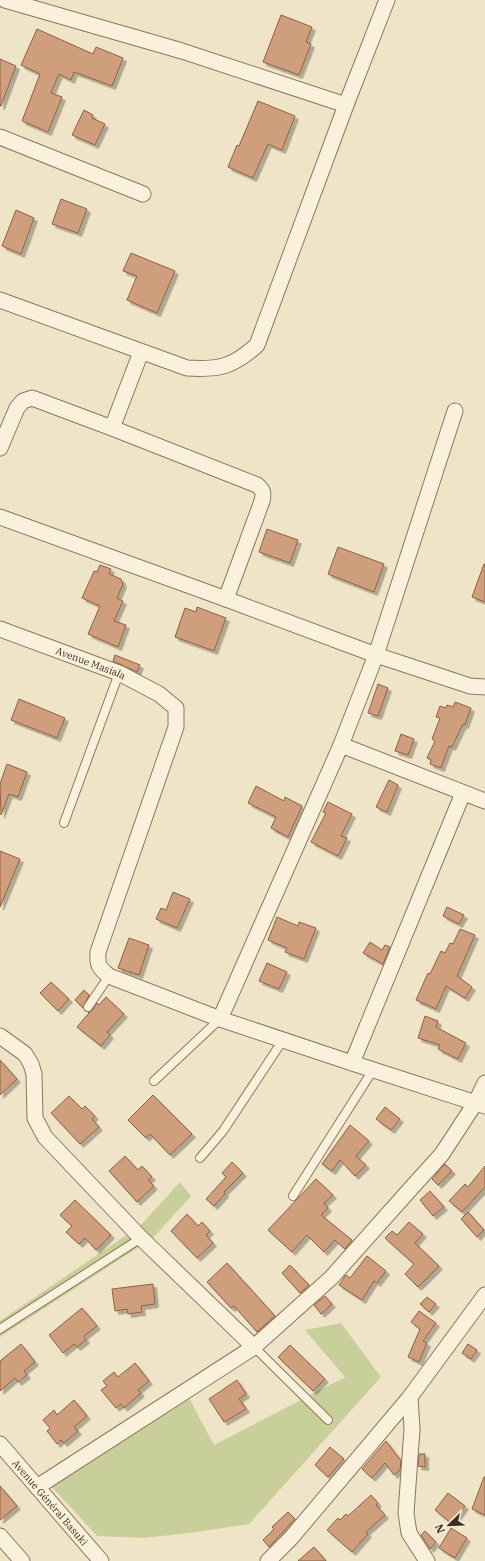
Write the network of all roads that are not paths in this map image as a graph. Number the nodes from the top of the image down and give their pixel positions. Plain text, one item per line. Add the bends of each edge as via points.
1 (5, 0) edge
2 (387, 0) edge
3 (346, 105) junction
4 (0, 137) edge
5 (143, 194) dead end
6 (0, 300) edge
7 (141, 352) junction
8 (455, 411) dead end
9 (112, 428) junction
10 (0, 448) edge
11 (0, 517) edge
12 (226, 599) junction
13 (0, 629) edge
14 (376, 655) junction
15 (119, 673) junction
16 (485, 687) edge
17 (341, 745) junction
18 (464, 793) junction
19 (485, 801) edge
20 (64, 823) dead end
21 (109, 976) junction
22 (88, 1007) dead end
23 (220, 1019) junction
24 (0, 1036) edge
25 (283, 1040) junction
26 (352, 1063) junction
27 (373, 1070) junction
28 (154, 1081) dead end
29 (485, 1084) edge
30 (481, 1104) edge
31 (200, 1158) dead end
32 (293, 1196) dead end
33 (141, 1238) junction
34 (485, 1295) edge
35 (0, 1329) edge
36 (254, 1347) junction
37 (410, 1397) junction
38 (328, 1420) dead end
39 (0, 1444) edge
40 (37, 1488) junction
41 (0, 1536) edge
42 (22, 1561) edge
43 (101, 1561) edge
44 (268, 1561) edge
45 (427, 1561) edge

1 - 3 street via 182,51
2 - 3 street
3 - 7 street via 257,345 230,365 208,370 187,368
4 - 5 street
6 - 7 street
7 - 9 street
8 - 14 street
9 - 10 street via 32,398 23,401 17,408
9 - 12 street via 257,485 261,489 264,494 262,501
11 - 12 street
12 - 14 street
13 - 15 street, Avenue Masiala
14 - 16 street via 470,686
14 - 17 street
15 - 20 lane
15 - 21 street, Avenue Masiala via 159,694 176,708 176,728 98,952 97,961
17 - 18 street
17 - 23 street
18 - 19 street
18 - 26 street
21 - 22 lane
21 - 23 street
23 - 25 street
23 - 28 lane
24 - 33 street via 25,1054 31,1064 34,1074 35,1118 39,1129
25 - 26 street
25 - 31 lane via 223,1131
26 - 27 street
27 - 30 street
27 - 32 lane
29 - 30 street
30 - 36 street via 442,1154 331,1278
33 - 35 lane
33 - 36 street
34 - 37 street
36 - 38 lane
36 - 40 street
37 - 44 street via 291,1538
37 - 45 street via 412,1429 406,1513 409,1533
39 - 40 street, Avenue Général Basuki
40 - 43 street, Avenue Général Basuki
41 - 42 street

